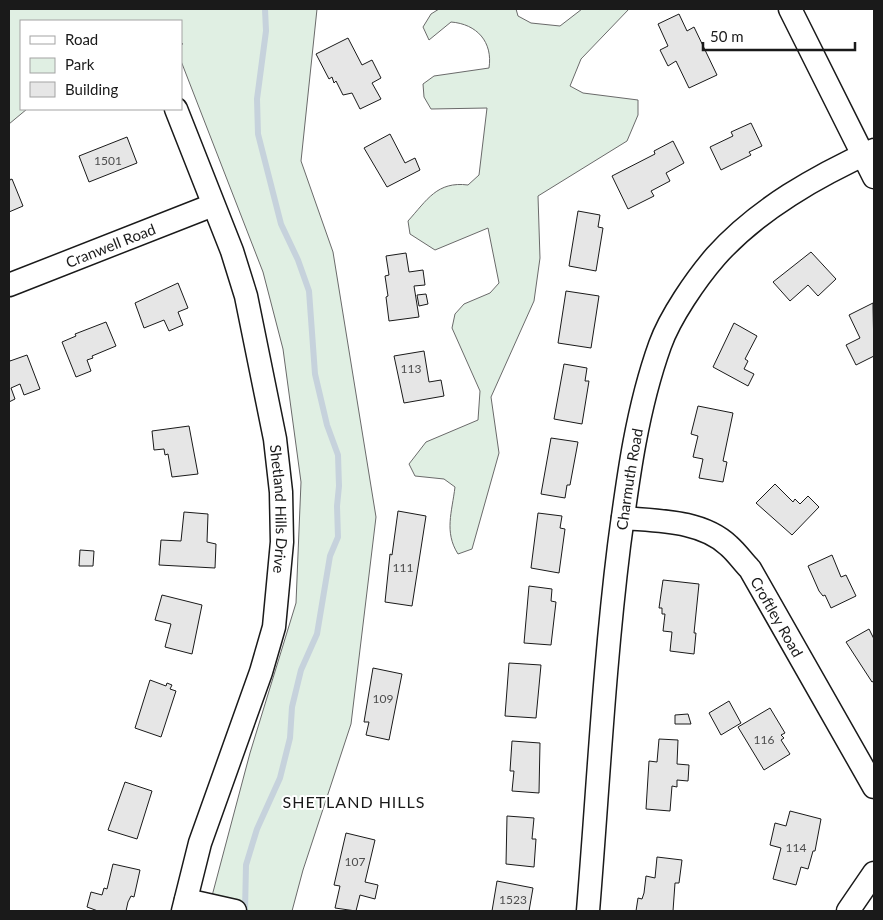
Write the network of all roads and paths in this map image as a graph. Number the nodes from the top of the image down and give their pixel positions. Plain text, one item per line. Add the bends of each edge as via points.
1 (790, 9) edge
2 (176, 110) edge
3 (869, 152) edge
4 (874, 177) edge
5 (213, 205) junction
6 (9, 285) edge
7 (623, 518) junction
8 (874, 788) edge
9 (874, 873) edge
10 (185, 905) edge
11 (234, 911) edge
12 (588, 911) edge
13 (848, 911) edge

1 - 3 street
2 - 5 street, Shetland Hills Drive
3 - 4 street
3 - 7 street, Charmuth Road via 800,188 755,220 716,257 685,298 661,342 646,387
5 - 6 street, Cranwell Road
5 - 10 street, Shetland Hills Drive via 246,296 275,439 282,542 274,627 261,672 202,834
7 - 8 street, Croftley Road via 683,524 707,532 728,545 750,569
7 - 12 street, Charmuth Road via 610,623
9 - 13 street
10 - 11 street

